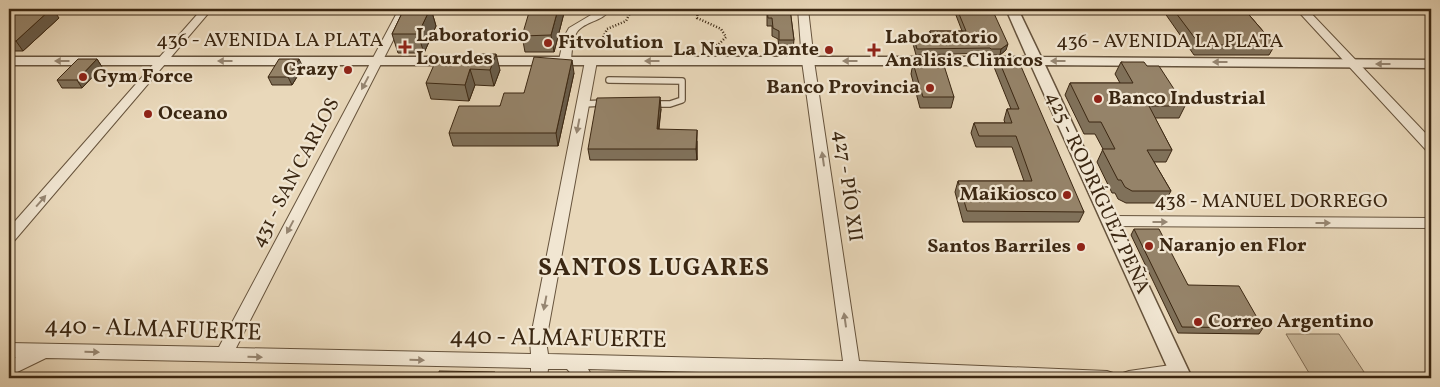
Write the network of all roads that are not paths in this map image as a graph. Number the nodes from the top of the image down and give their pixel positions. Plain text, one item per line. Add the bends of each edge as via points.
1 (207, 9) edge
2 (404, 9) edge
3 (606, 9) edge
4 (803, 9) edge
5 (1012, 9) edge
6 (1301, 9) edge
7 (564, 60) junction
8 (9, 61) edge
9 (162, 61) junction
10 (377, 61) junction
11 (591, 61) junction
12 (808, 61) junction
13 (1036, 61) junction
14 (1352, 64) junction
15 (1431, 64) edge
16 (609, 80) dead end
17 (615, 103) edge
18 (582, 104) junction
19 (643, 104) edge
20 (1431, 147) edge
21 (1111, 221) junction
22 (1431, 223) edge
23 (9, 237) edge
24 (9, 350) edge
25 (44, 351) junction
26 (223, 356) junction
27 (572, 363) junction
28 (9, 368) edge
29 (852, 368) junction
30 (539, 370) edge
31 (1180, 375) edge
32 (585, 378) edge
33 (1106, 378) edge
34 (1129, 378) edge

1 - 9 street
2 - 10 street, 431 - SAN CARLOS
3 - 7 street via 572,31
4 - 12 street, 427 - PÍO XII
5 - 13 street, 425 - RODRÍGUEZ PEÑA
6 - 14 street
7 - 10 street, 436 - AVENIDA LA PLATA
7 - 11 street, 436 - AVENIDA LA PLATA
9 -> 8 street, 436 - AVENIDA LA PLATA
10 -> 9 street, 436 - AVENIDA LA PLATA
23 -> 9 street
10 -> 26 street, 431 - SAN CARLOS
12 -> 11 street, 436 - AVENIDA LA PLATA
11 - 18 street
13 -> 12 street, 436 - AVENIDA LA PLATA
29 -> 12 street, 427 - PÍO XII
14 -> 13 street, 436 - AVENIDA LA PLATA
13 - 21 street, 425 - RODRÍGUEZ PEÑA
15 -> 14 street, 436 - AVENIDA LA PLATA
14 - 20 street
16 - 19 lane via 682,81 682,100 670,104
17 - 18 lane
18 -> 30 street via 538,341
21 -> 22 street, 438 - MANUEL DORREGO
21 - 31 street, 425 - RODRÍGUEZ PEÑA
24 - 25 street, 440 - ALMAFUERTE
25 -> 26 street, 440 - ALMAFUERTE
25 - 28 street
26 -> 30 street, 440 - ALMAFUERTE
27 - 29 street, 440 - ALMAFUERTE
27 - 30 street, 440 - ALMAFUERTE
27 - 32 street
29 - 33 street, 440 - ALMAFUERTE
31 - 34 street

